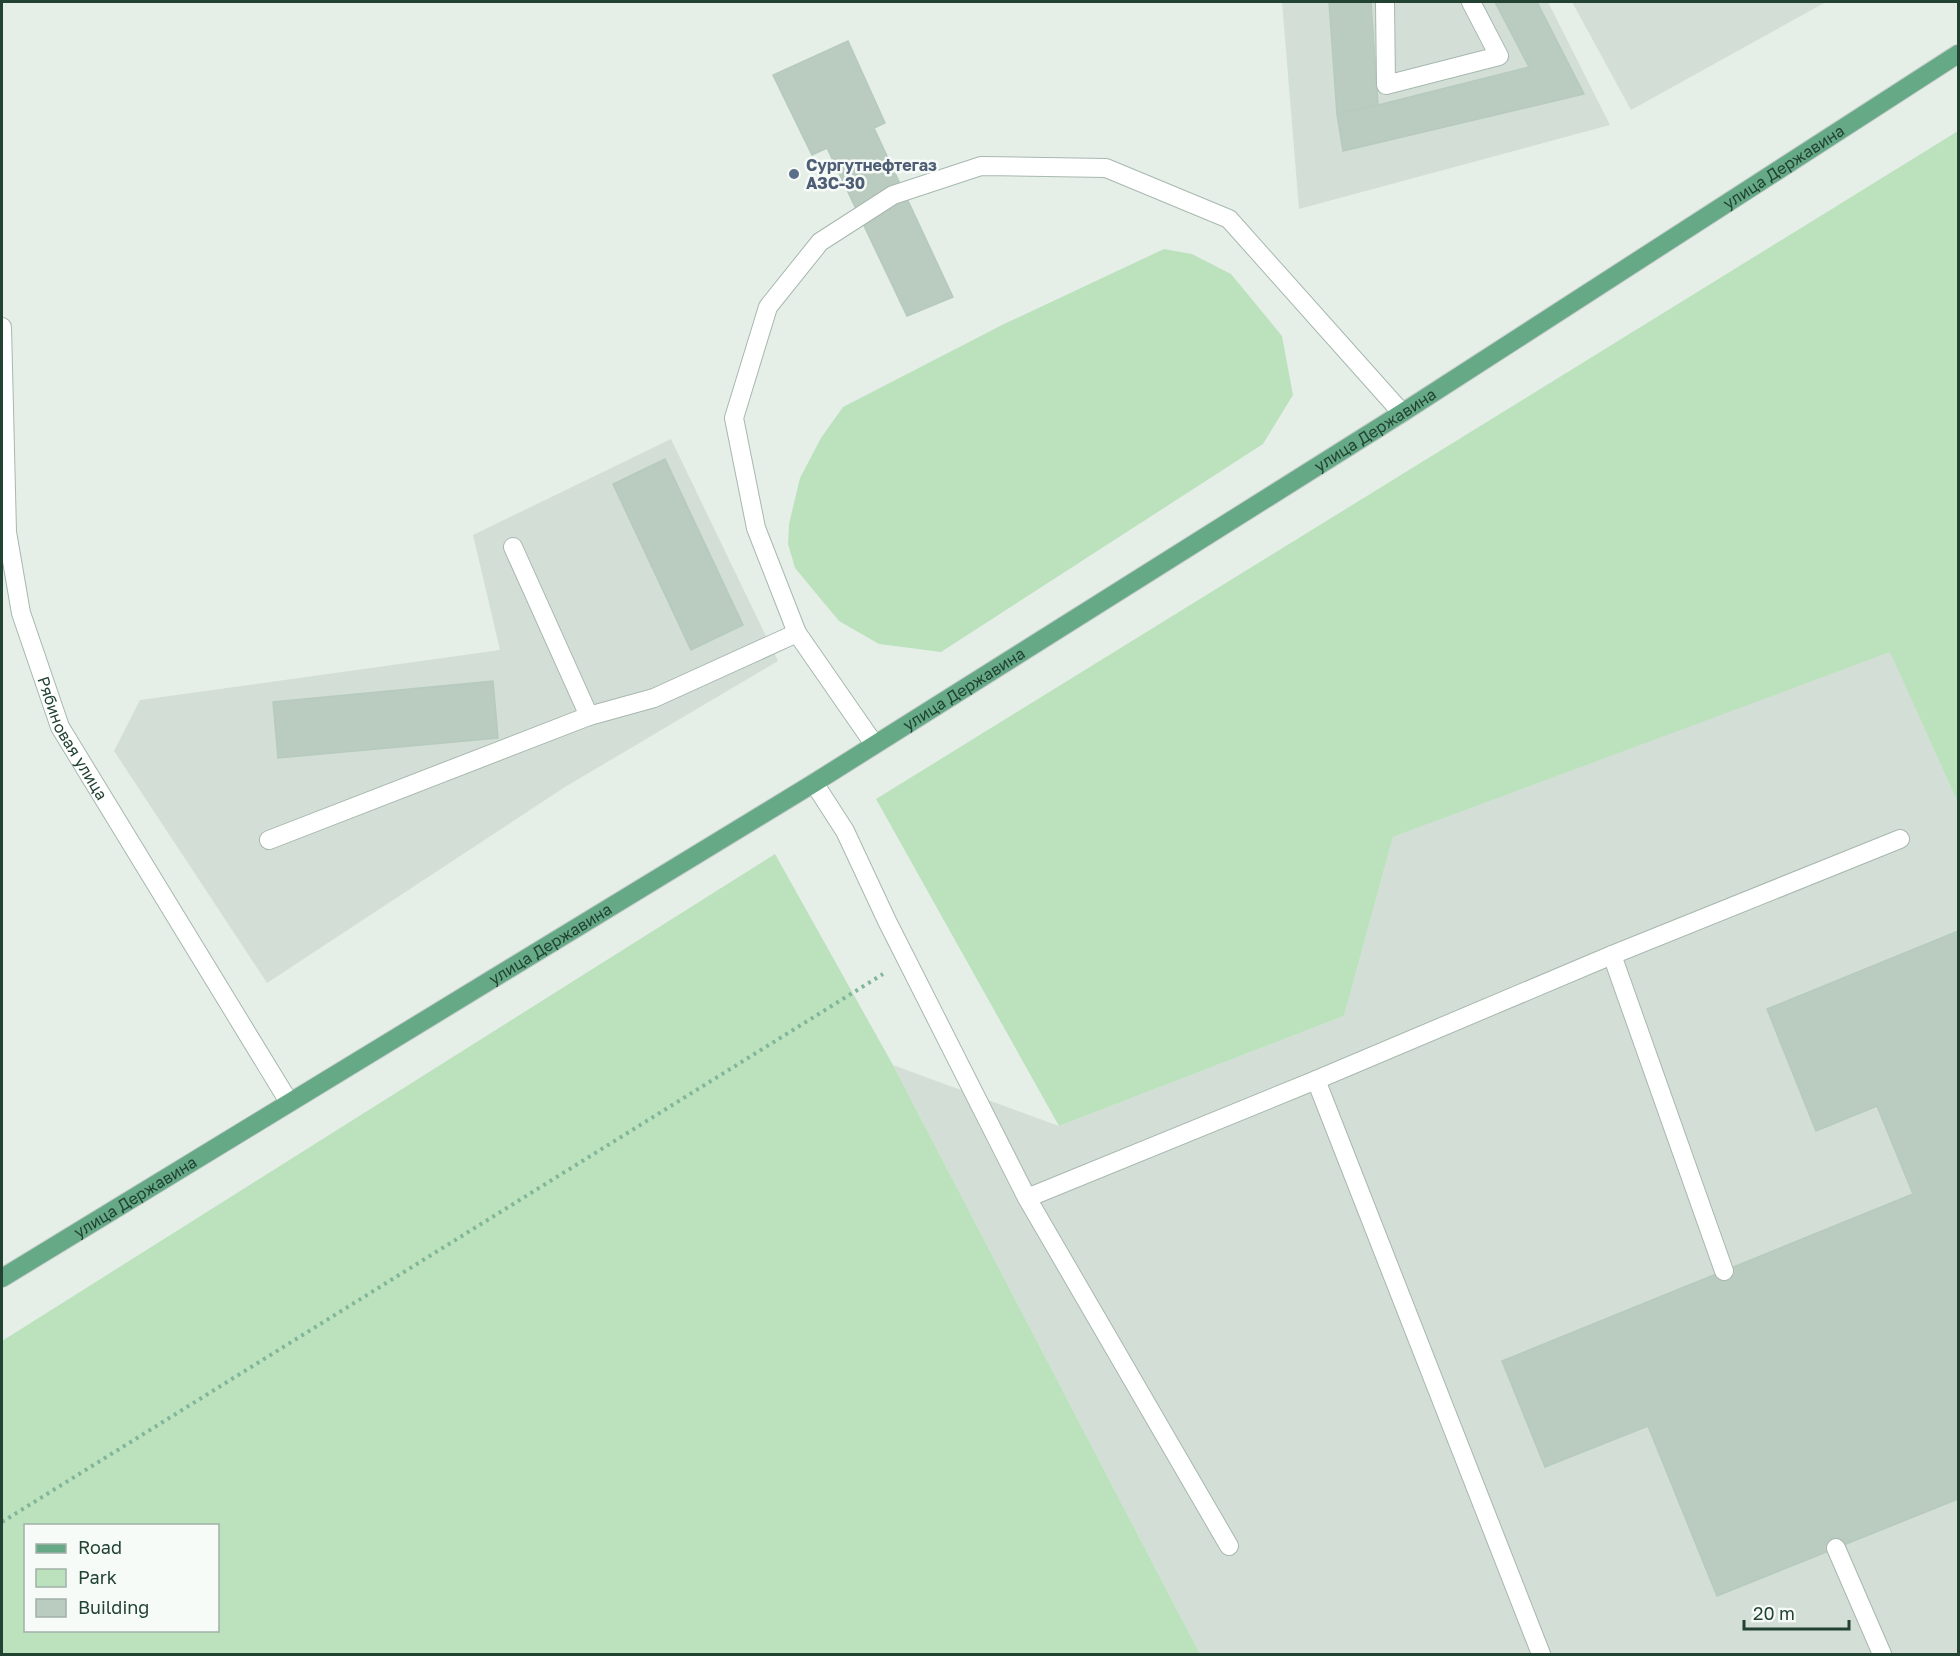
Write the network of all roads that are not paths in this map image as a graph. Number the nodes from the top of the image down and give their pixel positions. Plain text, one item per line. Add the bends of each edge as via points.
1 (1385, 2) edge
2 (1471, 2) edge
3 (1959, 54) edge
4 (1959, 69) edge
5 (1916, 81) junction
6 (2, 327) edge
7 (1402, 413) junction
8 (513, 547) dead end
9 (797, 633) junction
10 (589, 716) junction
11 (874, 744) junction
12 (814, 783) junction
13 (1900, 839) dead end
14 (269, 840) dead end
15 (1612, 955) junction
16 (1316, 1080) junction
17 (289, 1102) junction
18 (1027, 1198) junction
19 (1724, 1271) dead end
20 (2, 1278) edge
21 (1229, 1546) dead end
22 (1836, 1548) dead end
23 (1541, 1654) edge
24 (1882, 1654) edge

1 - 2 street via 1386,85 1499,56
3 - 5 main road, улица Державина
4 - 5 main road
5 - 7 main road, улица Державина
6 - 17 street, Рябиновая улица via 7,532 21,613 60,727
7 - 9 street via 1229,219 1106,168 981,166 893,195 820,242 768,307 734,418 756,528
7 - 11 main road, улица Державина
8 - 10 street
9 - 10 street via 654,698
9 - 11 street
10 - 14 street
11 - 12 main road, улица Державина
12 - 17 main road, улица Державина
12 - 18 street via 845,831
13 - 15 street
15 - 16 street
15 - 19 street
16 - 18 street
16 - 23 street
17 - 20 main road, улица Державина
18 - 21 street
22 - 24 street

